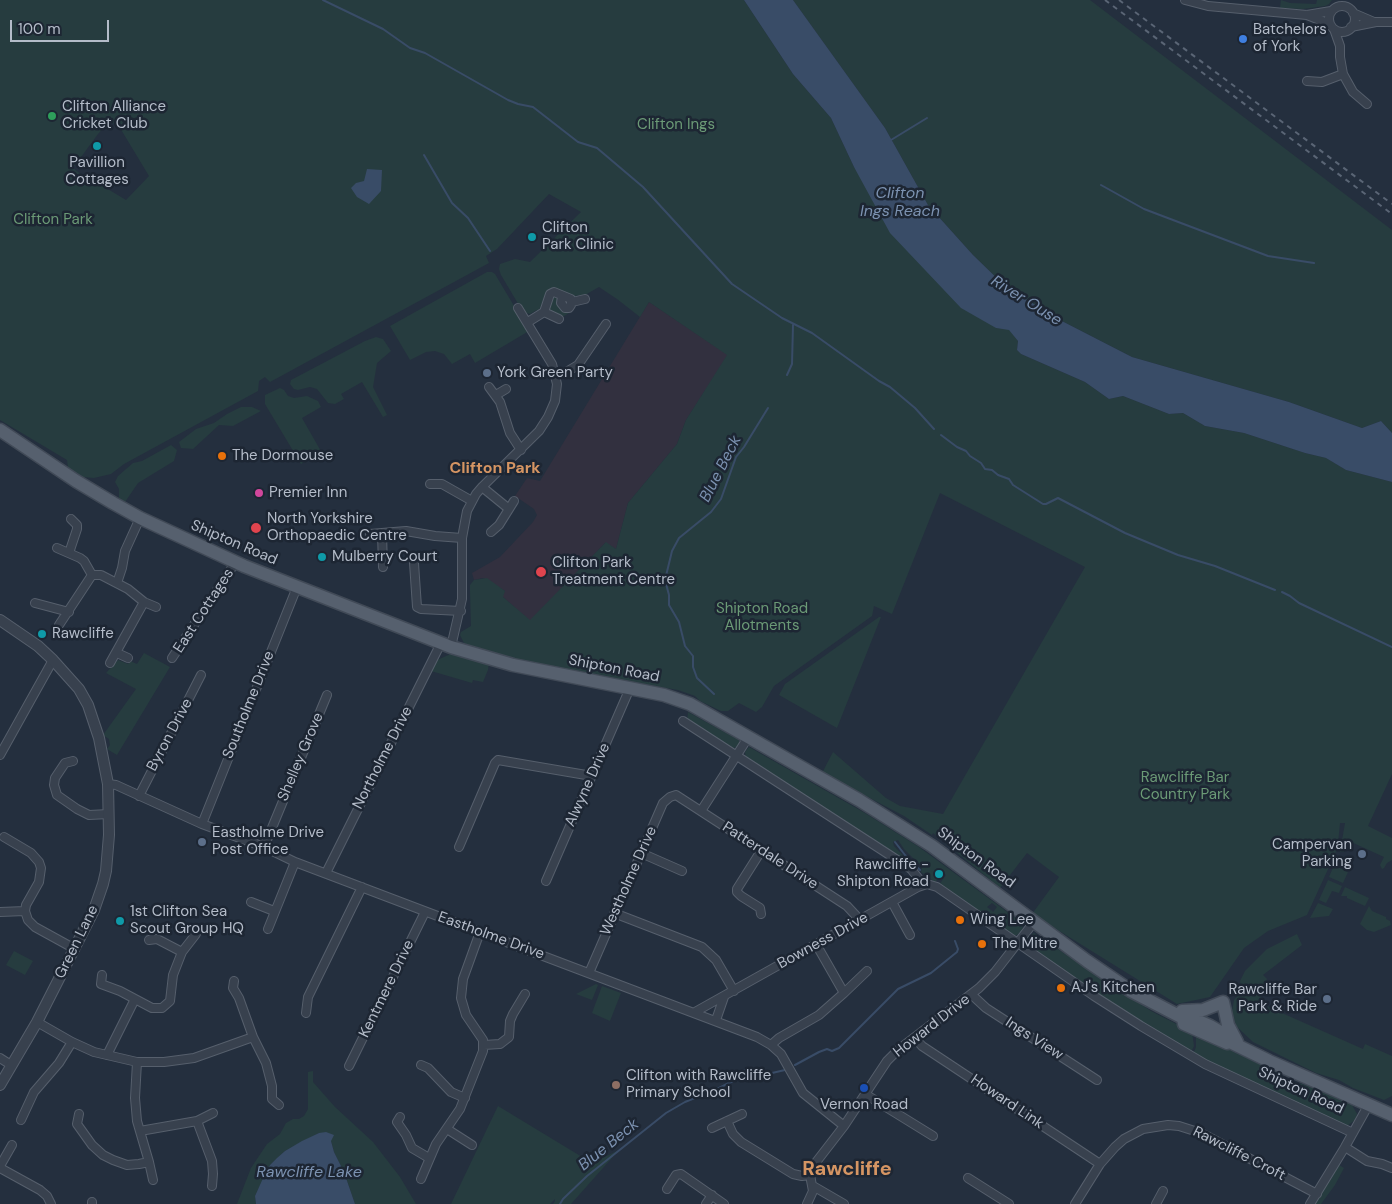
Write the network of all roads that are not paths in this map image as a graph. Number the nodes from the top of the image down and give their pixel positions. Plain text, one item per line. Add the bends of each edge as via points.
1 (1185, 0) edge
2 (1347, 0) edge
3 (1335, 6) edge
4 (1352, 11) junction
5 (1308, 15) junction
6 (1376, 22) junction
7 (1392, 22) edge
8 (1332, 27) junction
9 (1350, 29) junction
10 (1340, 46) junction
11 (1343, 74) junction
12 (1307, 81) dead end
13 (1367, 104) dead end
14 (585, 299) dead end
15 (518, 308) dead end
16 (541, 314) junction
17 (559, 319) dead end
18 (528, 322) junction
19 (606, 324) dead end
20 (555, 376) junction
21 (489, 387) dead end
22 (506, 389) dead end
23 (496, 395) junction
24 (0, 430) edge
25 (521, 450) junction
26 (430, 484) dead end
27 (482, 487) junction
28 (472, 501) junction
29 (514, 501) dead end
30 (509, 509) junction
31 (140, 518) junction
32 (71, 519) dead end
33 (491, 532) dead end
34 (370, 534) dead end
35 (382, 534) junction
36 (462, 538) junction
37 (57, 548) dead end
38 (69, 553) junction
39 (235, 563) junction
40 (414, 563) dead end
41 (383, 567) dead end
42 (92, 575) junction
43 (116, 583) junction
44 (297, 587) junction
45 (40, 602) dead end
46 (144, 602) junction
47 (156, 607) dead end
48 (460, 611) junction
49 (69, 612) junction
50 (0, 620) edge
51 (59, 626) dead end
52 (446, 645) junction
53 (116, 653) junction
54 (128, 658) dead end
55 (172, 658) dead end
56 (53, 660) junction
57 (110, 663) dead end
58 (201, 675) dead end
59 (630, 688) junction
60 (327, 695) dead end
61 (683, 722) dead end
62 (749, 736) junction
63 (0, 755) edge
64 (737, 757) junction
65 (73, 761) dead end
66 (592, 776) junction
67 (108, 784) junction
68 (676, 795) joint
69 (139, 796) junction
70 (701, 811) junction
71 (109, 814) junction
72 (202, 824) junction
73 (5, 841) dead end
74 (264, 847) junction
75 (459, 847) dead end
76 (762, 850) junction
77 (641, 853) junction
78 (294, 862) junction
79 (682, 871) dead end
80 (326, 874) junction
81 (546, 882) dead end
82 (923, 884) junction
83 (362, 887) junction
84 (251, 902) dead end
85 (892, 902) junction
86 (762, 910) dead end
87 (25, 911) junction
88 (274, 911) junction
89 (0, 912) edge
90 (425, 912) junction
91 (614, 913) junction
92 (860, 920) junction
93 (1034, 922) junction
94 (268, 929) dead end
95 (480, 932) junction
96 (196, 934) dead end
97 (910, 935) dead end
98 (149, 940) dead end
99 (1018, 942) junction
100 (816, 944) junction
101 (76, 949) junction
102 (182, 952) junction
103 (867, 971) dead end
104 (589, 973) junction
105 (102, 975) dead end
106 (234, 982) dead end
107 (734, 991) junction
108 (844, 992) junction
109 (972, 995) junction
110 (724, 997) junction
111 (525, 998) dead end
112 (135, 999) junction
113 (1167, 1009) junction
114 (695, 1012) junction
115 (306, 1013) dead end
116 (716, 1020) junction
117 (37, 1022) junction
118 (253, 1037) junction
119 (915, 1038) junction
120 (72, 1042) junction
121 (1235, 1044) junction
122 (484, 1045) junction
123 (771, 1045) junction
124 (107, 1056) junction
125 (0, 1058) edge
126 (137, 1062) junction
127 (11, 1065) junction
128 (348, 1066) dead end
129 (427, 1066) dead end
130 (1097, 1081) dead end
131 (0, 1085) edge
132 (865, 1094) junction
133 (464, 1098) junction
134 (1369, 1104) junction
135 (279, 1105) dead end
136 (213, 1113) dead end
137 (79, 1114) dead end
138 (742, 1114) dead end
139 (1392, 1115) edge
140 (33, 1116) dead end
141 (197, 1120) junction
142 (396, 1120) dead end
143 (727, 1121) junction
144 (844, 1126) junction
145 (447, 1128) junction
146 (712, 1128) dead end
147 (140, 1132) junction
148 (1353, 1133) junction
149 (933, 1136) dead end
150 (12, 1145) dead end
151 (472, 1145) dead end
152 (1345, 1148) junction
153 (429, 1158) junction
154 (149, 1162) junction
155 (1100, 1164) junction
156 (0, 1167) edge
157 (1392, 1168) edge
158 (810, 1175) junction
159 (968, 1178) dead end
160 (421, 1179) dead end
161 (153, 1180) dead end
162 (212, 1186) dead end
163 (813, 1186) junction
164 (667, 1189) dead end
165 (1163, 1191) dead end
166 (1317, 1194) junction
167 (712, 1195) junction
168 (51, 1204) edge
169 (706, 1204) edge
170 (724, 1204) edge
171 (807, 1204) edge
172 (844, 1204) edge
173 (1009, 1204) edge
174 (1075, 1204) edge
175 (1156, 1204) edge
176 (1310, 1204) edge

1 - 5 street via 1208,6
2 - 4 street
3 - 4 street
3 - 5 street
3 - 8 street via 1329,18
4 - 6 street
4 - 9 street via 1355,18
5 - 8 street
6 - 7 street
6 - 9 street
8 - 9 street via 1343,32
8 - 10 street
9 - 10 street
10 - 11 street
11 - 12 street via 1322,82
11 - 13 street via 1353,92
14 - 16 street via 572,302 569,297 554,292
15 - 18 street
16 - 17 street
16 - 18 street
18 - 20 street via 552,364
19 - 20 street via 578,365
20 - 25 street, Northolme Drive via 553,409
21 - 23 street
22 - 23 street
23 - 25 street via 510,433
24 - 31 main road, Shipton Road via 76,481
25 - 27 street, Northolme Drive
26 - 28 street via 442,484
27 - 28 street, Northolme Drive
27 - 30 street
28 - 36 street, Northolme Drive via 464,520
29 - 30 street
30 - 33 street
31 - 39 main road, Shipton Road
31 - 43 street via 125,551
32 - 38 street via 78,530
34 - 35 street
35 - 36 street via 406,531
35 - 41 street
36 - 48 street, Northolme Drive
37 - 38 street
38 - 42 street via 84,561
39 - 44 main road, Shipton Road
39 - 55 street, East Cottages
40 - 48 street via 417,607
42 - 43 street via 101,575
42 - 49 street
43 - 46 street
44 - 52 main road, Shipton Road
44 - 72 street, Southolme Drive
45 - 49 street
46 - 47 street
46 - 53 street
48 - 52 street, Northolme Drive
49 - 51 street
50 - 56 street, Green Lane
52 - 59 main road, Shipton Road via 538,671
52 - 80 street, Northolme Drive
53 - 54 street
53 - 57 street
56 - 63 street
56 - 67 street, Green Lane via 88,705 98,732
58 - 69 street, Byron Drive
59 - 62 main road, Shipton Road via 690,704
59 - 66 street, Alwyne Drive
60 - 74 street, Shelley Grove
61 - 64 street, Shipton Road
62 - 64 street
62 - 93 main road, Shipton Road via 932,846
64 - 70 street
64 - 82 street, Shipton Road via 910,869
65 - 71 street via 64,763 55,778 57,795 89,814
66 - 75 street via 498,760
66 - 81 street, Alwyne Drive
67 - 69 street, Eastholme Drive
67 - 71 street, Green Lane
68 - 70 street, Patterdale Drive
68 - 77 street, Westholme Drive via 663,803
69 - 72 street, Eastholme Drive
70 - 76 street, Patterdale Drive
71 - 101 street, Green Lane via 104,884
72 - 74 street, Eastholme Drive
73 - 87 street via 31,853 41,868 39,882 28,899
74 - 78 street, Eastholme Drive
76 - 86 street via 737,888 737,892
76 - 92 street, Patterdale Drive via 848,906
77 - 79 street
77 - 91 street, Westholme Drive
78 - 80 street, Eastholme Drive
78 - 88 street
80 - 83 street, Eastholme Drive
82 - 85 street, Bowness Drive
82 - 99 street, Shipton Road via 937,887
83 - 90 street, Eastholme Drive
83 - 115 street via 308,997
84 - 88 street
85 - 92 street, Bowness Drive
85 - 97 street
87 - 89 street
87 - 101 street via 35,927
88 - 94 street
90 - 95 street, Eastholme Drive
90 - 128 street, Kentmere Drive
91 - 104 street, Westholme Drive
91 - 107 street via 702,947 716,960
92 - 100 street, Bowness Drive
93 - 99 street, Howard Drive
93 - 113 main road, Shipton Road via 1111,977
95 - 104 street, Eastholme Drive
95 - 122 street via 463,979 461,998 466,1015
96 - 102 street
98 - 102 street via 157,939
99 - 109 street, Howard Drive
99 - 148 street, Shipton Road via 1094,996 1191,1055
100 - 107 street, Bowness Drive
100 - 108 street
101 - 117 street, Green Lane
102 - 112 street via 173,975 170,1001 166,1005 152,1008
103 - 108 street
104 - 114 street, Eastholme Drive
105 - 112 street via 98,986 120,991
106 - 118 street via 233,988
107 - 110 street, Bowness Drive
108 - 123 street via 819,1015
109 - 119 street, Howard Drive
109 - 130 street, Ings View via 986,1008
110 - 114 street, Bowness Drive
110 - 116 street
111 - 122 street via 513,1014 509,1037 495,1045
112 - 124 street
113 - 121 main road, Shipton Road via 1183,1018 1188,1017 1204,1029 1229,1037
113 - 121 main road via 1198,1011 1223,1002
114 - 116 street, Eastholme Drive
116 - 123 street, Eastholme Drive
117 - 120 street
117 - 127 street, Green Lane
118 - 126 street via 194,1058
118 - 135 street via 266,1063 272,1099
119 - 132 street, Howard Drive via 887,1061
119 - 155 street, Howard Link via 922,1046
120 - 124 street
120 - 140 street via 34,1092 22,1117
121 - 134 main road, Shipton Road
122 - 133 street
123 - 144 street, Eastholme Drive via 781,1054 803,1093
124 - 126 street
125 - 127 street
126 - 147 street via 135,1098
127 - 131 street, Green Lane
129 - 133 street via 445,1088
132 - 144 street, Howard Drive
132 - 149 street
133 - 145 street
134 - 139 main road, Shipton Road
134 - 148 street
136 - 141 street
137 - 154 street via 77,1124 103,1155 127,1165
138 - 143 street
141 - 147 street
141 - 162 street via 212,1161
142 - 153 street via 412,1148
143 - 146 street
143 - 158 street via 741,1142 793,1174
144 - 158 street, Howard Drive via 816,1161
145 - 151 street
145 - 153 street
147 - 154 street
148 - 152 street
150 - 156 street
152 - 157 street via 1367,1161
152 - 166 street
153 - 160 street
154 - 161 street
155 - 166 street, Rawcliffe Croft via 1115,1147 1138,1131 1157,1126 1179,1126 1208,1136
155 - 174 street, Rawcliffe Croft
156 - 168 street via 40,1190
158 - 163 street
159 - 173 street
163 - 171 street via 813,1194
163 - 172 street
164 - 167 street via 678,1174
165 - 175 street
166 - 176 street
167 - 169 street
167 - 170 street

